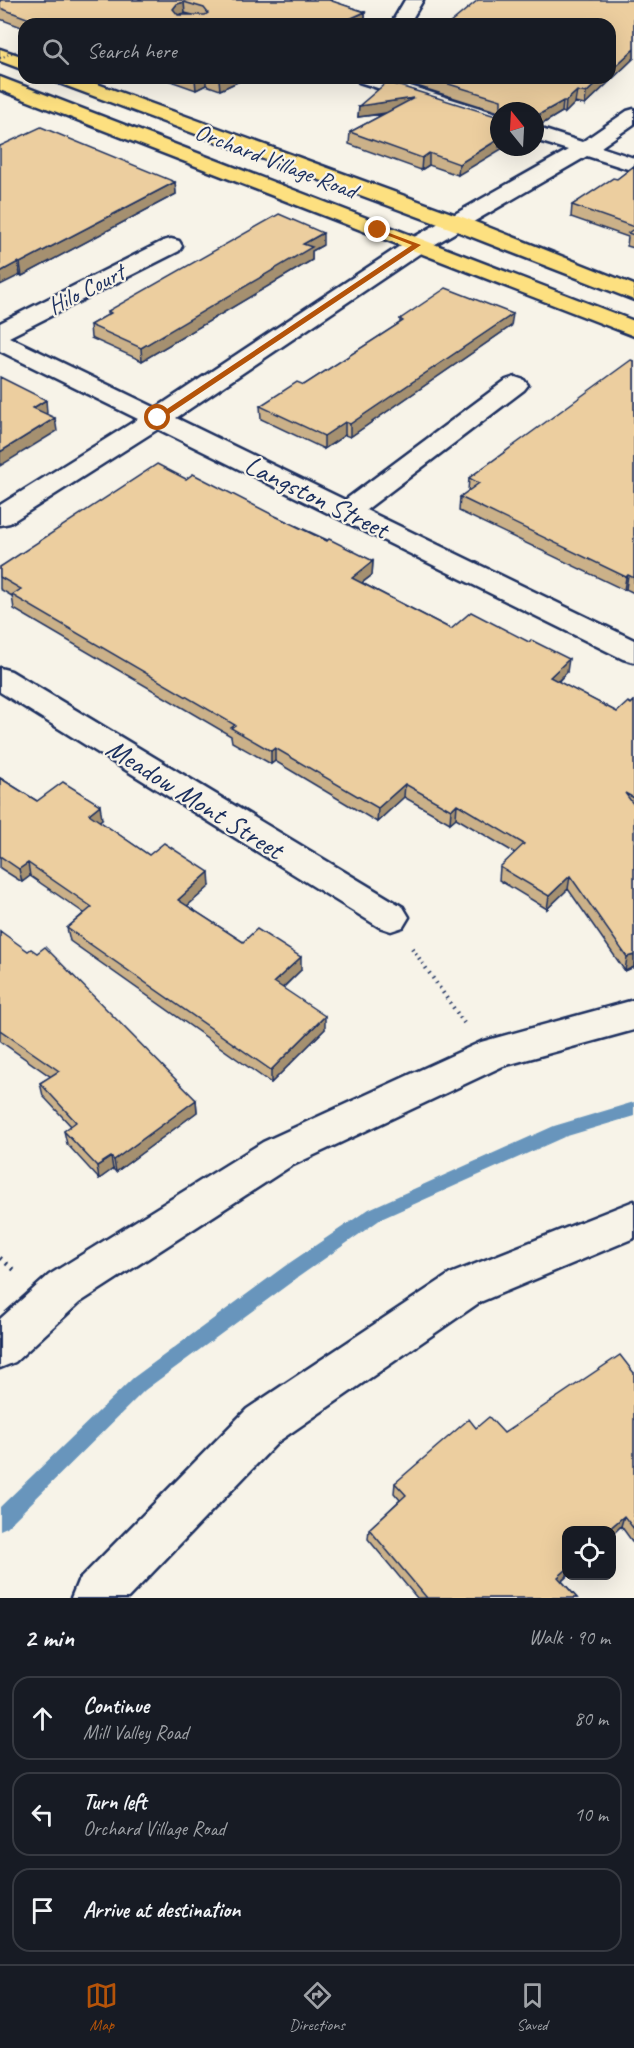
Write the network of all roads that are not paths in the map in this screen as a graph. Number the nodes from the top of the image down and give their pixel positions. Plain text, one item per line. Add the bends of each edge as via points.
1 (414, 0) edge
2 (404, 18) edge
3 (0, 57) edge
4 (18, 62) edge
5 (0, 83) edge
6 (79, 84) edge
7 (385, 84) edge
8 (634, 116) edge
9 (490, 118) edge
10 (544, 135) edge
11 (585, 149) junction
12 (634, 165) edge
13 (457, 222) junction
14 (417, 245) junction
15 (171, 246) dead end
16 (634, 293) edge
17 (634, 329) edge
18 (0, 333) edge
19 (0, 342) edge
20 (515, 385) dead end
21 (158, 418) junction
22 (348, 511) junction
23 (0, 517) edge
24 (634, 652) edge
25 (0, 678) edge
26 (391, 917) road end
27 (634, 1015) edge
28 (634, 1219) edge
29 (0, 1347) edge
30 (95, 1598) edge

1 - 2 street
3 - 4 main road
5 - 14 main road, Orchard Village Road
6 - 13 main road, Orchard Village Road
7 - 9 street
8 - 11 street
10 - 11 street
11 - 12 street
11 - 13 street
13 - 14 street
13 - 16 main road, Orchard Village Road
14 - 17 main road, Orchard Village Road
14 - 21 street
15 - 18 street, Hilo Court
19 - 21 street, Langston Street
20 - 22 street
21 - 22 street, Langston Street
21 - 23 street
22 - 24 street, Langston Street
25 - 26 street, Meadow Mont Street
27 - 29 street via 494,1053 277,1154 64,1289
28 - 30 street via 465,1288 263,1425

